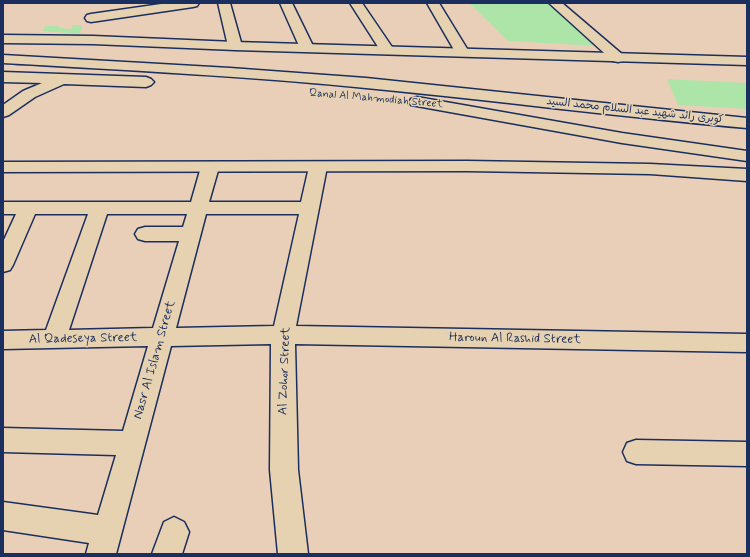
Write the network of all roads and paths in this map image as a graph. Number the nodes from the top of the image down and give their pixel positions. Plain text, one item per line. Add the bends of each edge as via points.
1 (91, 3) edge
2 (193, 3) edge
3 (224, 3) edge
4 (286, 3) edge
5 (356, 3) edge
6 (433, 3) edge
7 (555, 3) edge
8 (91, 18) junction
9 (3, 38) edge
10 (93, 40) junction
11 (173, 44) junction
12 (187, 44) junction
13 (235, 46) junction
14 (307, 48) junction
15 (387, 50) junction
16 (462, 52) junction
17 (3, 55) edge
18 (618, 58) junction
19 (3, 60) edge
20 (747, 61) edge
21 (747, 70) edge
22 (3, 77) edge
23 (68, 79) junction
24 (523, 99) joint
25 (417, 102) junction
26 (3, 112) edge
27 (747, 123) edge
28 (747, 137) edge
29 (747, 156) edge
30 (3, 167) edge
31 (210, 167) junction
32 (318, 167) junction
33 (747, 175) edge
34 (3, 208) edge
35 (28, 208) junction
36 (100, 208) junction
37 (198, 208) junction
38 (309, 208) junction
39 (145, 234) dead end
40 (191, 234) junction
41 (3, 265) edge
42 (283, 335) junction
43 (162, 337) junction
44 (54, 339) junction
45 (3, 340) edge
46 (747, 343) edge
47 (3, 440) edge
48 (132, 443) junction
49 (636, 452) dead end
50 (747, 454) edge
51 (3, 516) edge
52 (104, 543) edge
53 (293, 554) edge

1 - 8 street
2 - 8 street
3 - 13 street
4 - 14 street
5 - 15 street
6 - 16 street
7 - 18 street
8 - 10 street
9 - 10 main road
10 - 11 main road
11 - 12 main road
11 - 17 main road
12 - 13 main road
12 - 21 main road via 210,52
13 - 14 main road
14 - 15 main road
15 - 16 main road
16 - 18 main road
18 - 20 main road
19 - 24 main road, Qanal Al Mahmodiah Street via 287,76
22 - 23 main road, Qanal Al Mahmodiah Street
23 - 25 main road, Qanal Al Mahmodiah Street via 241,87
23 - 26 main road via 29,94
24 - 27 main road, كوبرى رائد شهيد عبد السلام محمد السيد via 653,115
25 - 28 main road, Qanal Al Mahmodiah Street via 608,125
25 - 29 main road via 622,138
30 - 31 main road
31 - 32 main road
31 - 37 street, Nasr Al Islam Street
32 - 33 main road via 650,169
32 - 38 street, Al Zohor Street
34 - 35 street
35 - 36 street
35 - 41 street
36 - 37 street
36 - 44 street
37 - 38 street
37 - 40 street, Nasr Al Islam Street
38 - 42 street, Al Zohor Street
39 - 40 street
40 - 43 street, Nasr Al Islam Street
42 - 43 street, Al Qadeseya Street
42 - 46 street, Haroun Al Rashid Street
42 - 53 street, Al Zohor Street via 284,470
43 - 44 street, Al Qadeseya Street
43 - 48 street, Nasr Al Islam Street
44 - 45 street, Al Qadeseya Street
47 - 48 street
48 - 52 street, Nasr Al Islam Street
49 - 50 street
51 - 52 street

